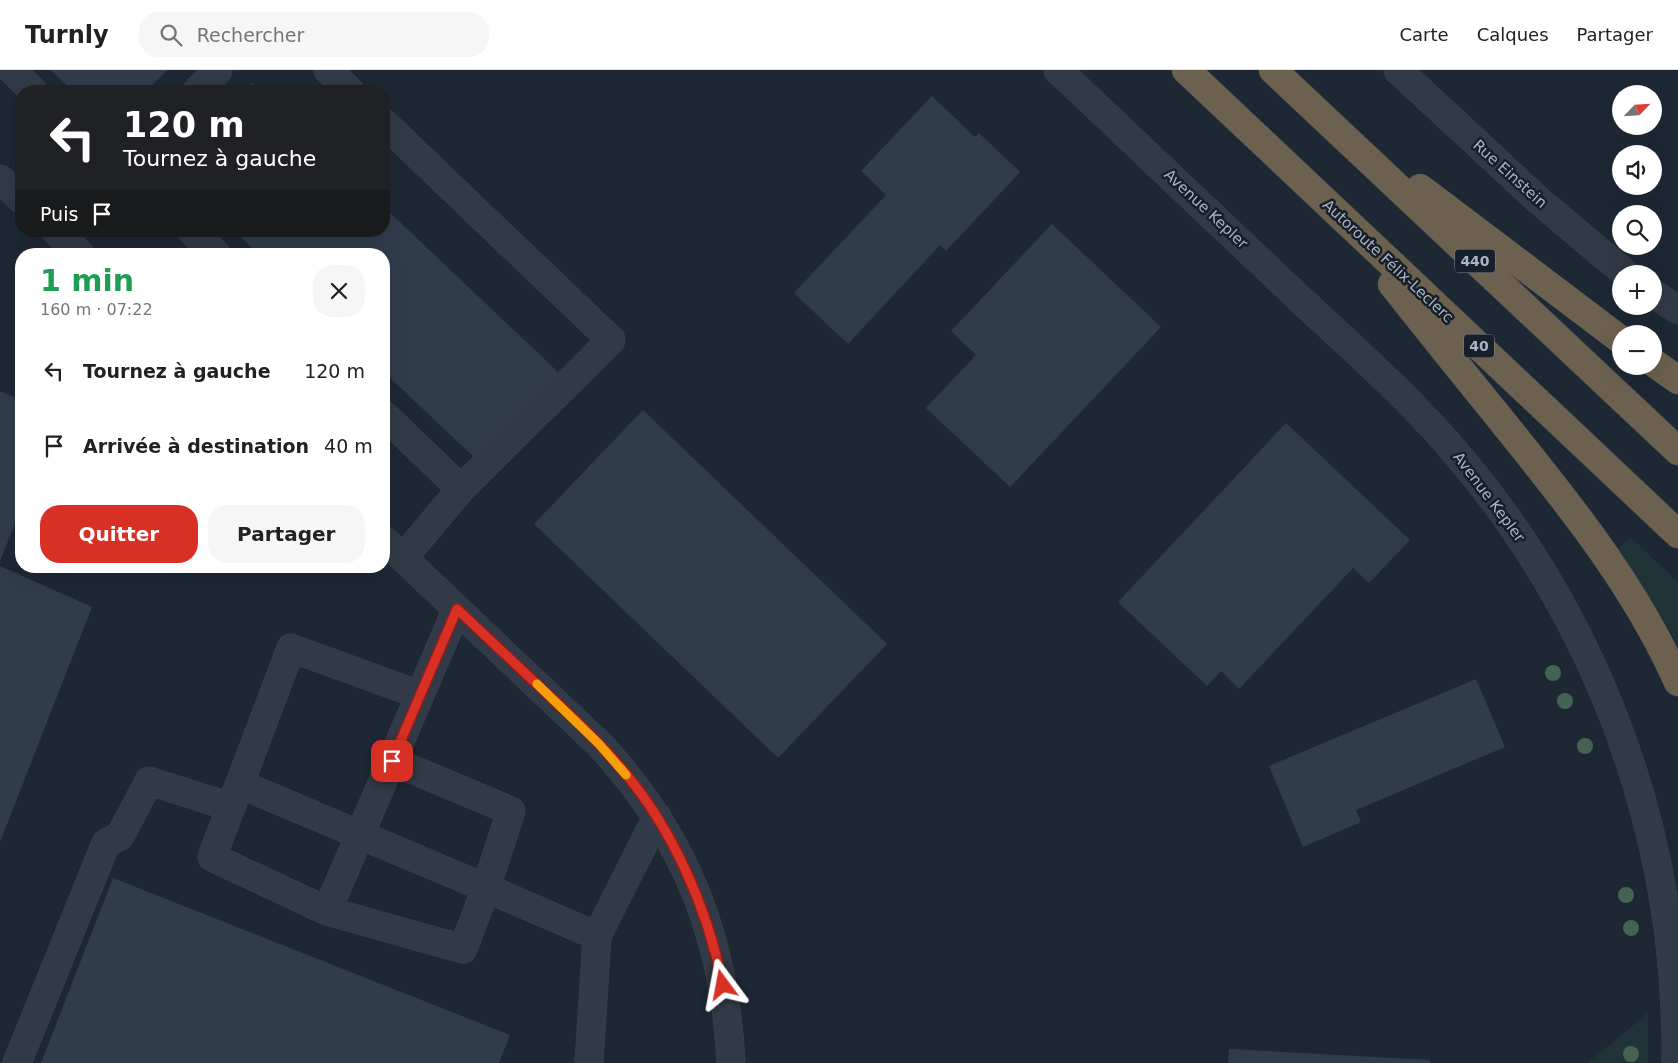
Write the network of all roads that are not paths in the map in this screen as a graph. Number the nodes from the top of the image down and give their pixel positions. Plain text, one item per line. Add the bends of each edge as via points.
1 (12, 70) edge
2 (218, 70) edge
3 (328, 70) edge
4 (1058, 70) edge
5 (1186, 70) edge
6 (1273, 70) edge
7 (1398, 70) edge
8 (27, 85) edge
9 (203, 85) edge
10 (344, 85) edge
11 (1319, 113) junction
12 (390, 129) edge
13 (1331, 206) junction
14 (62, 237) edge
15 (198, 237) edge
16 (74, 248) edge
17 (210, 248) edge
18 (1615, 265) edge
19 (1662, 299) edge
20 (1678, 310) edge
21 (1612, 333) edge
22 (1662, 369) edge
23 (1678, 380) edge
24 (390, 421) edge
25 (1678, 451) edge
26 (462, 489) junction
27 (1678, 534) edge
28 (393, 549) edge
29 (457, 609) junction
30 (1678, 682) edge
31 (420, 694) junction
32 (392, 761) junction
33 (235, 795) junction
34 (657, 817) junction
35 (360, 835) junction
36 (486, 888) junction
37 (327, 911) junction
38 (597, 936) junction
39 (18, 1063) edge
40 (590, 1063) edge
41 (732, 1063) edge
42 (1676, 1063) edge

1 - 8 street
2 - 9 street
3 - 10 street
4 - 42 street, Avenue Kepler via 1405,398 1466,464 1539,566 1599,679 1642,802 1663,889 1668,927
5 - 13 highway, Autoroute Félix-Leclerc / 40
6 - 11 highway
7 - 18 street, Rue Einstein via 1537,199
11 - 21 highway
11 - 25 highway, 440
12 - 26 street via 611,340
13 - 27 highway, Autoroute Félix-Leclerc / 40
13 - 30 highway via 1580,520 1651,629
14 - 16 street
15 - 17 street
19 - 20 street
22 - 23 highway
24 - 26 street
26 - 28 street
28 - 29 street
29 - 31 street
29 - 34 street via 599,744 639,790
31 - 32 street
31 - 33 street via 291,648
32 - 35 street
32 - 36 street via 510,811
33 - 35 street
33 - 37 street via 212,857
33 - 39 street via 149,781 120,836 106,843
34 - 38 street
34 - 41 street via 690,878 711,935 726,1001
35 - 36 street
35 - 37 street
36 - 37 street via 463,949
36 - 38 street
38 - 40 street

